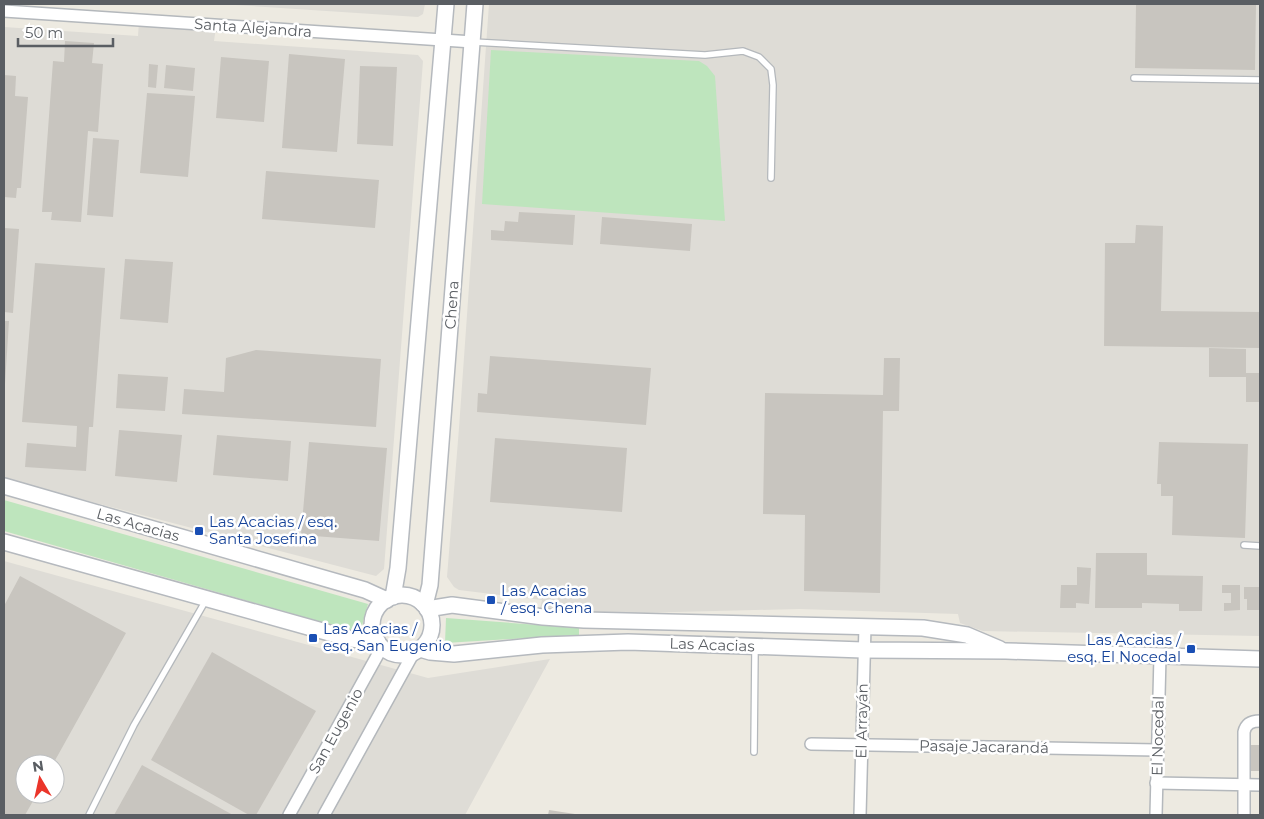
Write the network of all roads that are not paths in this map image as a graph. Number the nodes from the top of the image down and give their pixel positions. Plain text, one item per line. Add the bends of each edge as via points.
1 (446, 4) edge
2 (475, 4) edge
3 (4, 11) edge
4 (442, 40) junction
5 (473, 42) junction
6 (1134, 78) dead end
7 (1260, 80) edge
8 (772, 178) dead end
9 (4, 486) edge
10 (4, 542) edge
11 (1244, 545) dead end
12 (1260, 546) edge
13 (207, 598) junction
14 (390, 598) junction
15 (425, 607) junction
16 (864, 626) junction
17 (380, 644) junction
18 (755, 646) junction
19 (863, 650) junction
20 (417, 651) junction
21 (1006, 651) junction
22 (1160, 656) junction
23 (1260, 659) edge
24 (1260, 721) edge
25 (811, 744) dead end
26 (861, 745) junction
27 (1157, 750) junction
28 (754, 752) dead end
29 (1156, 783) junction
30 (1244, 784) junction
31 (1260, 785) edge
32 (89, 815) edge
33 (289, 815) edge
34 (324, 815) edge
35 (860, 815) edge
36 (1156, 815) edge
37 (1244, 815) edge

1 - 4 main road, Chena
2 - 5 main road, Chena
3 - 4 street, Santa Alejandra
4 - 5 street, Santa Alejandra
4 - 14 main road, Chena via 399,558
5 - 8 lane via 705,55 734,51 751,53 771,69
5 - 15 main road, Chena via 430,585
6 - 7 lane
9 - 14 main road, Las Acacias
10 - 13 main road
11 - 12 lane
13 - 17 main road via 351,639
13 - 32 lane via 134,725
14 - 15 main road via 406,596 418,600
14 - 17 main road via 377,609 372,622
15 - 16 main road, Las Acacias via 452,605 584,620
15 - 20 main road via 431,619 431,630 427,641
16 - 19 street, El Arrayán
16 - 21 main road, Las Acacias via 938,629 966,635
17 - 20 main road via 397,654
17 - 33 street, San Eugenio
18 - 19 main road, Las Acacias
18 - 20 main road, Las Acacias via 574,642 454,654
18 - 28 lane
19 - 21 main road, Las Acacias
19 - 26 street, El Arrayán
20 - 34 street, San Eugenio
21 - 22 main road, Las Acacias
22 - 23 main road, Las Acacias
22 - 27 street, El Nocedal
24 - 30 street via 1250,722 1245,727
25 - 26 street, Pasaje Jacarandá
26 - 27 street, Pasaje Jacarandá
26 - 35 street, El Arrayán
27 - 29 street, El Nocedal
29 - 30 street
29 - 36 street, El Nocedal
30 - 31 street
30 - 37 street

